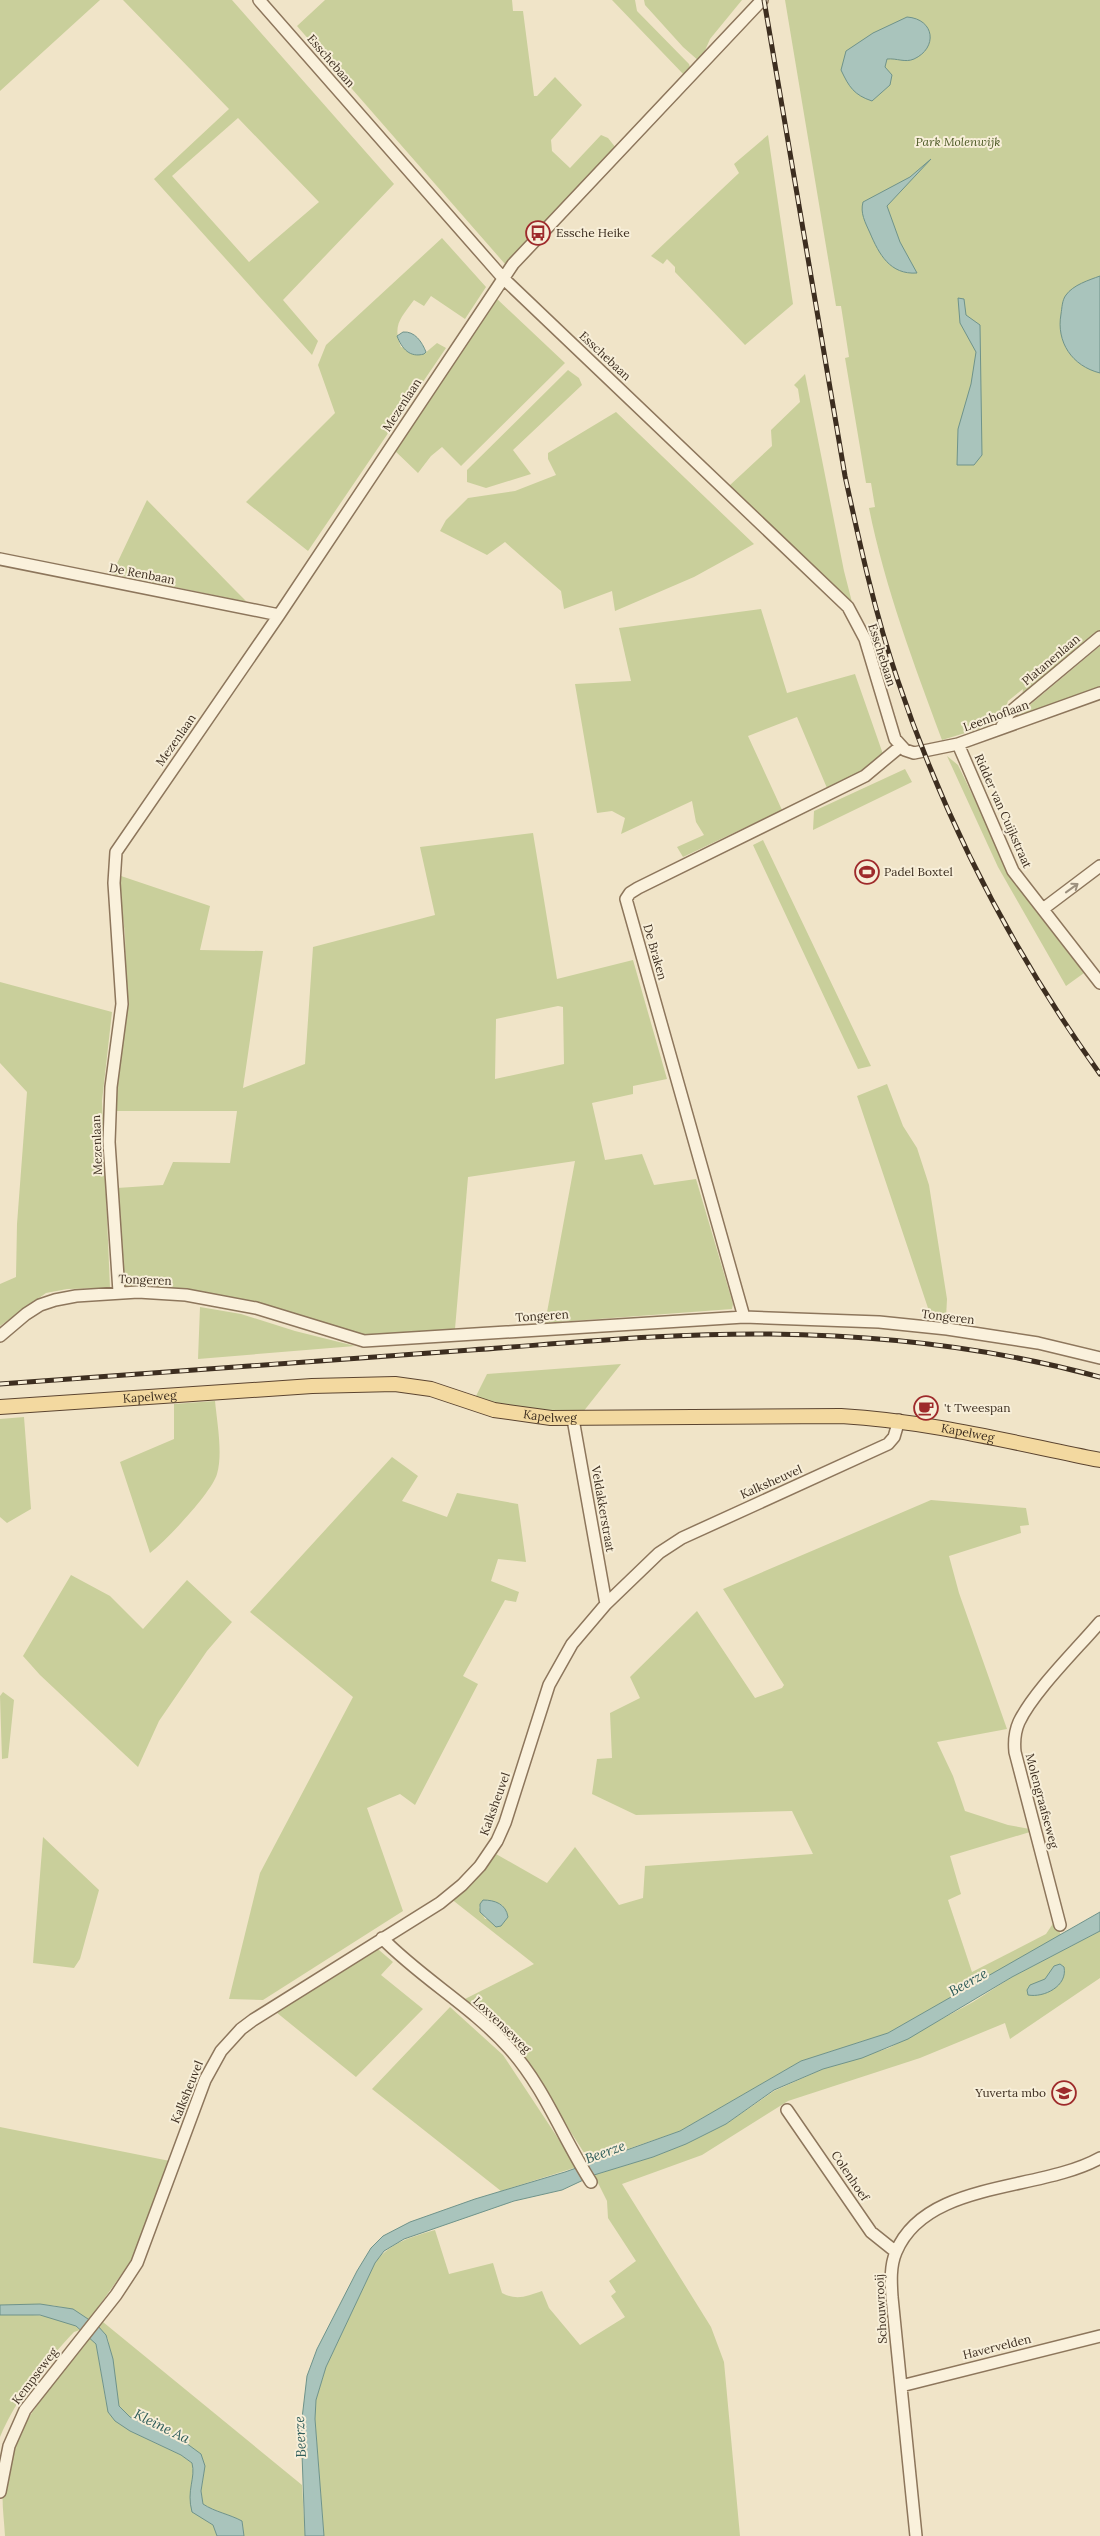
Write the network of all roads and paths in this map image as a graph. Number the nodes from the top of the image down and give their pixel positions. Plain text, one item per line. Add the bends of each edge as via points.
1 (259, 0) edge
2 (762, 0) edge
3 (504, 278) junction
4 (0, 559) edge
5 (279, 615) junction
6 (1100, 637) edge
7 (1100, 693) edge
8 (1001, 728) junction
9 (958, 744) junction
10 (900, 746) junction
11 (1100, 866) edge
12 (1043, 909) junction
13 (1100, 983) edge
14 (119, 1292) junction
15 (744, 1317) junction
16 (0, 1336) edge
17 (1100, 1358) edge
18 (0, 1407) edge
19 (573, 1419) junction
20 (899, 1420) junction
21 (1100, 1460) edge
22 (606, 1604) junction
23 (1100, 1622) edge
24 (1060, 1925) dead end
25 (382, 1938) junction
26 (787, 2110) dead end
27 (1100, 2158) edge
28 (590, 2181) dead end
29 (896, 2252) junction
30 (82, 2336) joint
31 (1100, 2336) edge
32 (901, 2386) junction
33 (0, 2492) edge
34 (916, 2536) edge

1 - 3 street, Esschebaan
2 - 3 street via 513,264
3 - 5 street, Mezenlaan
3 - 10 street, Esschebaan via 848,607 865,639 890,730
4 - 5 street, De Renbaan
5 - 14 street, Mezenlaan via 116,852 114,883 122,1004 111,1087 109,1142
6 - 8 street, Platanenlaan via 1009,713
7 - 8 street, Leenhoflaan
8 - 9 street, Leenhoflaan
9 - 10 street, Leenhoflaan via 914,753
9 - 12 street, Ridder van Cuijkstraat via 1013,871
10 - 15 street, De Braken via 865,776 638,888 626,899
12 -> 11 street
12 - 13 street, Ridder van Cuijkstraat
14 - 15 street, Tongeren via 211,1298 256,1308 364,1341
14 - 16 street, Tongeren via 76,1296 40,1305
15 - 17 street, Tongeren via 880,1322 946,1329
18 - 19 main road, Kapelweg via 312,1386 395,1384 431,1389 494,1410
19 - 20 main road, Kapelweg via 841,1416
19 - 22 street, Veldakkerstraat
20 - 21 main road, Kapelweg
20 - 22 street, Kalksheuvel via 894,1437 888,1444 669,1546
22 - 25 street, Kalksheuvel via 572,1644 549,1685 505,1823 490,1853 462,1885
23 - 24 street, Molengraafseweg via 1036,1697 1015,1734 1015,1752
25 - 28 street, Loxvenseweg via 400,1957 508,2047 541,2091
25 - 30 street, Kalksheuvel via 253,2020 221,2051 205,2080 138,2263
26 - 29 street, Colenhoef via 871,2232
27 - 29 street, Schouwrooij via 1058,2174 943,2204 918,2221
29 - 32 street, Schouwrooij via 891,2276
30 - 33 street, Kempseweg via 25,2410 9,2446
31 - 32 street, Havervelden
32 - 34 street, Schouwrooij

